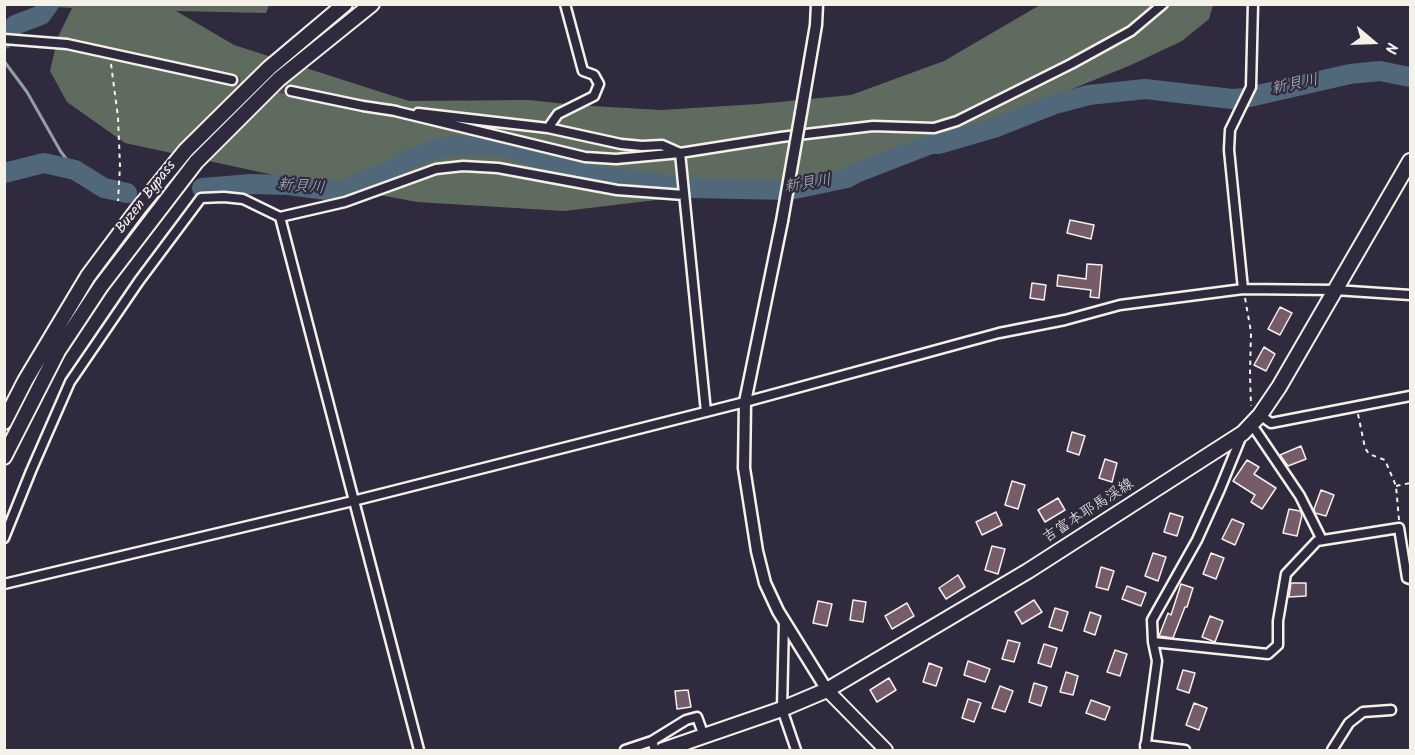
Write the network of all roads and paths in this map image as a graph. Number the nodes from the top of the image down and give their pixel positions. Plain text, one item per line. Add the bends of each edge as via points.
1 (345, 4) edge
2 (372, 4) edge
3 (565, 4) edge
4 (817, 4) edge
5 (1163, 4) edge
6 (1254, 4) edge
7 (4, 39) edge
8 (109, 52) junction
9 (232, 80) tunnel mouth
10 (291, 91) tunnel mouth
11 (391, 110) junction
12 (548, 128) junction
13 (680, 153) junction
14 (1410, 161) edge
15 (684, 195) junction
16 (118, 201) dead end
17 (280, 217) junction
18 (1243, 289) junction
19 (1335, 290) junction
20 (1410, 295) edge
21 (1410, 396) edge
22 (746, 402) junction
23 (1356, 407) junction
24 (706, 412) junction
25 (4, 422) edge
26 (1252, 424) junction
27 (4, 457) edge
28 (1410, 483) edge
29 (1396, 486) junction
30 (353, 501) junction
31 (1400, 528) junction
32 (4, 538) edge
33 (1322, 540) junction
34 (1410, 579) edge
35 (4, 584) edge
36 (784, 621) junction
37 (1153, 642) junction
38 (826, 690) junction
39 (782, 709) junction
40 (1391, 710) dead end
41 (704, 736) junction
42 (652, 741) junction
43 (1145, 748) edge
44 (419, 750) edge
45 (626, 750) edge
46 (655, 750) edge
47 (663, 750) edge
48 (796, 750) edge
49 (886, 750) edge
50 (1185, 750) edge
51 (1332, 750) edge

1 - 25 main road, Buzen Bypass via 269,68 186,150 138,208 88,276
2 - 27 main road, Buzen Bypass via 279,79 196,162 100,286 58,351
3 - 12 street via 583,71 594,75 599,84 594,96 558,114
4 - 22 street, bridge via 782,221
5 - 13 street via 1131,31 957,121 934,128 873,126
6 - 18 street via 1251,87 1230,130 1229,150
7 - 8 street
8 - 9 street
8 - 16 path via 118,117
10 - 11 street
11 - 12 street
11 - 13 street via 585,156 616,159
12 - 13 street via 621,144 662,145
13 - 15 street
14 - 19 main road, 吉富本耶馬渓線
15 - 17 street via 617,190 498,168 463,166 436,169 345,202
15 - 24 street
17 - 30 street
17 - 32 street via 243,199 201,198 70,382
18 - 19 street
18 - 22 street via 1120,305 999,333
18 - 26 path via 1251,332
19 - 20 street
19 - 26 main road, 吉富本耶馬渓線
21 - 23 street
22 - 24 street
22 - 36 street via 744,468 757,551 765,583
23 - 26 street
23 - 29 path via 1365,448 1369,454 1385,460
24 - 30 street
26 - 33 street via 1300,496
26 - 37 street via 1197,540 1152,620
26 - 38 main road, 吉富本耶馬渓線 via 1028,571
28 - 29 path
29 - 31 path
30 - 35 street
30 - 44 street
31 - 33 street
31 - 34 street
33 - 37 street via 1286,574 1278,645 1268,654
36 - 38 street
36 - 39 street
37 - 43 street via 1157,661
38 - 39 main road, 吉富本耶馬渓線
38 - 49 main road
39 - 41 main road, 吉富本耶馬渓線
39 - 48 street
40 - 51 street via 1363,712 1349,723
41 - 42 street via 697,717
41 - 47 main road, 吉富本耶馬渓線
42 - 45 street
42 - 46 street
43 - 50 street

